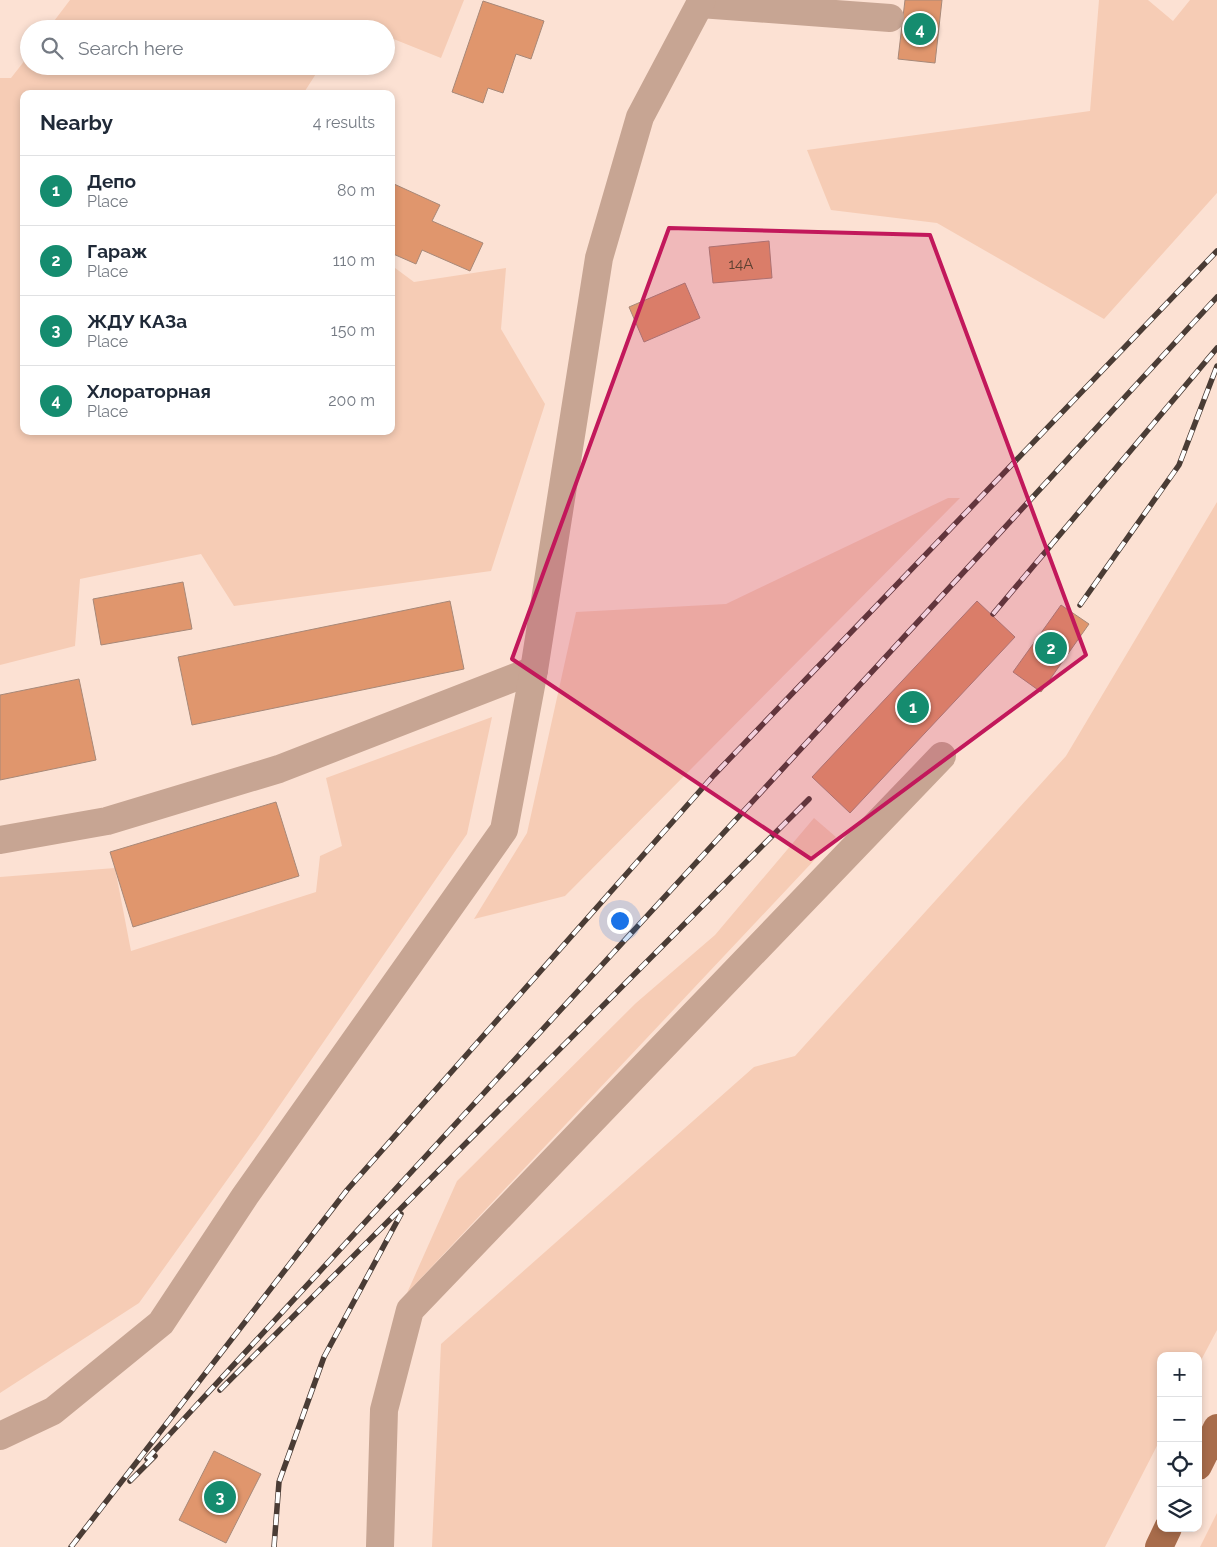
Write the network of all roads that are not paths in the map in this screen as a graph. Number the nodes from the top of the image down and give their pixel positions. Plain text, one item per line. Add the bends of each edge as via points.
1 (701, 2) edge
2 (890, 18) dead end
3 (534, 670) junction
4 (942, 756) dead end
5 (0, 840) edge
6 (1217, 1428) edge
7 (0, 1436) edge
8 (1202, 1458) edge
9 (1166, 1532) edge
10 (380, 1547) edge
11 (1159, 1547) edge

1 - 2 lane
1 - 3 lane via 640,117 598,258
3 - 5 lane via 279,769 107,821
3 - 7 lane via 504,830 245,1196 161,1323 53,1411
4 - 10 lane via 410,1310 384,1410
6 - 8 main road
9 - 11 main road

